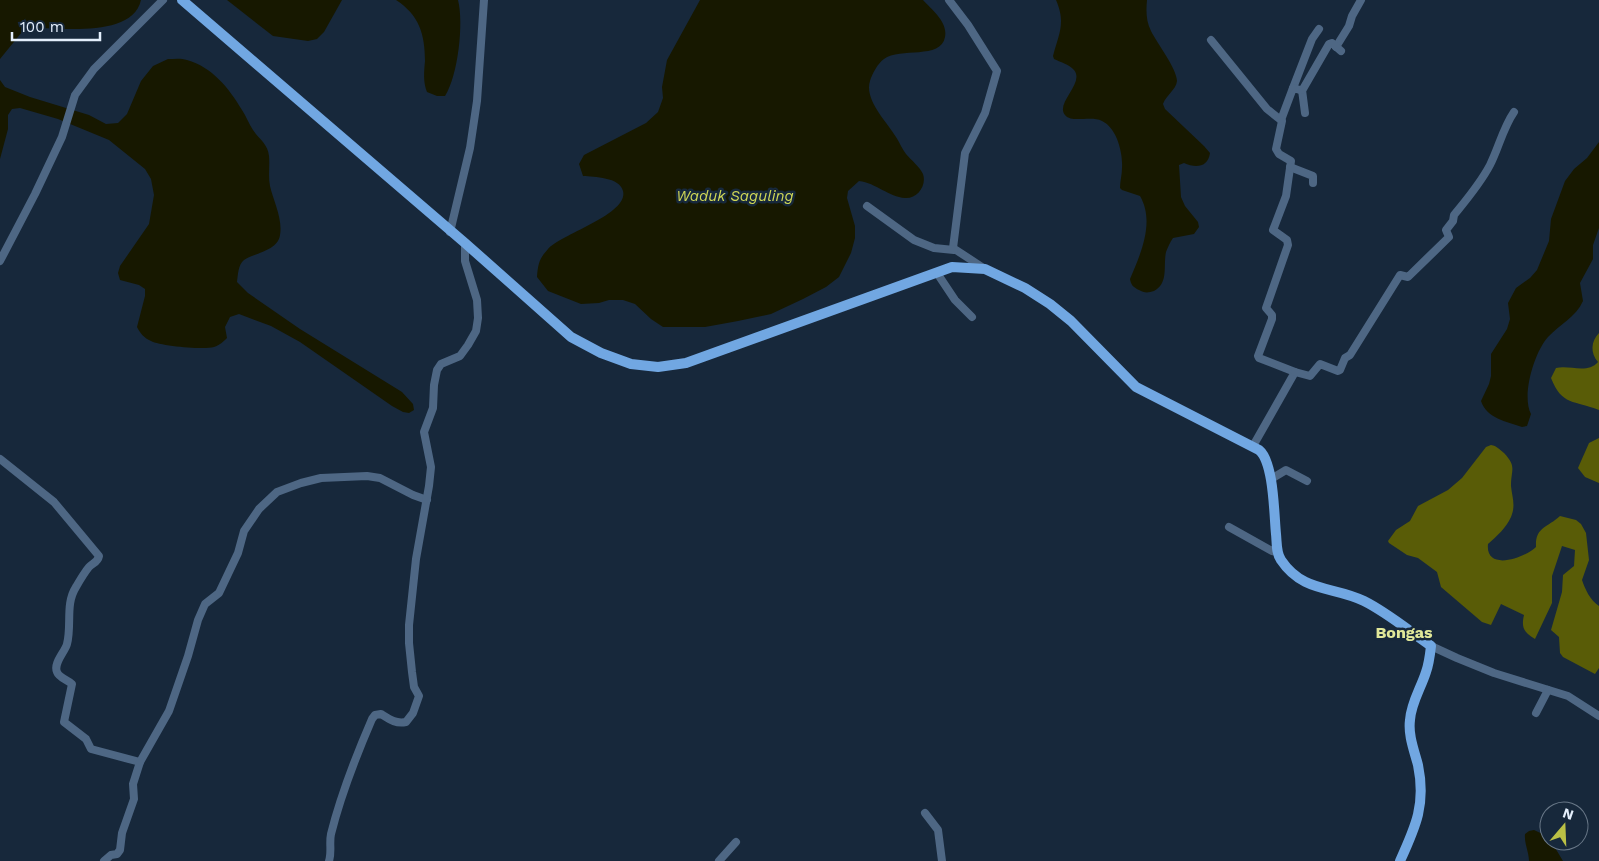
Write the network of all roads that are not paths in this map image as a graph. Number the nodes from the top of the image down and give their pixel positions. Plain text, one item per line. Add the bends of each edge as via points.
1 (163, 0) edge
2 (182, 0) edge
3 (484, 0) edge
4 (948, 0) edge
5 (1361, 0) edge
6 (1211, 40) dead end
7 (1335, 47) junction
8 (1293, 88) junction
9 (1302, 90) junction
10 (1514, 112) dead end
11 (1305, 113) dead end
12 (1281, 120) junction
13 (1290, 167) junction
14 (1313, 183) dead end
15 (867, 206) dead end
16 (450, 232) junction
17 (465, 243) junction
18 (954, 250) junction
19 (0, 261) edge
20 (985, 268) junction
21 (937, 273) junction
22 (972, 317) dead end
23 (1295, 372) junction
24 (1253, 446) junction
25 (0, 459) edge
26 (1271, 479) junction
27 (1306, 481) dead end
28 (427, 500) junction
29 (1229, 527) dead end
30 (1277, 552) junction
31 (1431, 646) junction
32 (1548, 690) junction
33 (1536, 713) dead end
34 (1599, 716) edge
35 (140, 762) junction
36 (925, 813) dead end
37 (736, 842) dead end
38 (104, 861) edge
39 (329, 861) edge
40 (719, 861) edge
41 (942, 861) edge
42 (1400, 861) edge

1 - 19 street via 94,69 75,95 62,138
2 - 16 main road
3 - 16 street via 477,101 470,148
4 - 18 street via 997,70 985,113 966,153
5 - 7 street
6 - 12 street via 1267,109
7 - 8 street via 1316,32
7 - 9 street
8 - 9 street
8 - 12 street
9 - 11 street
10 - 23 street via 1479,184 1446,230 1449,237 1408,277 1400,275 1340,370 1320,364 1310,376
12 - 13 street via 1276,149 1290,160
13 - 14 street via 1313,176
13 - 23 street via 1286,196 1273,230 1288,244 1266,308 1272,319 1258,356
15 - 18 street via 914,240 934,248
16 - 17 main road
17 - 21 main road via 571,337 593,350 631,364 658,367 686,363
17 - 28 street via 465,261 477,300 478,318 476,331 460,356 441,364 437,370 433,408 424,432 430,467
18 - 20 street
20 - 21 main road via 952,267
20 - 24 main road via 1025,288 1063,314 1139,389
21 - 22 street via 954,300
23 - 24 street
24 - 26 main road via 1266,457
25 - 35 street via 54,502 99,556 75,589 66,646 56,666 56,672 72,684 64,722 86,738 91,749
26 - 27 street via 1286,470
26 - 30 main road
28 - 35 street via 380,478 367,476 321,478 277,492 259,509 248,526 218,593 201,612 169,711
28 - 39 street via 410,606 409,643 414,688 419,698 406,722 394,722 381,714 372,718 338,811
29 - 30 street
30 - 31 main road via 1285,566 1299,579 1314,587 1363,600
31 - 32 street via 1478,667
31 - 42 main road via 1410,721 1422,792 1421,806
32 - 33 street
32 - 34 street via 1568,696
35 - 38 street via 120,850
36 - 41 street via 938,830
37 - 40 street

